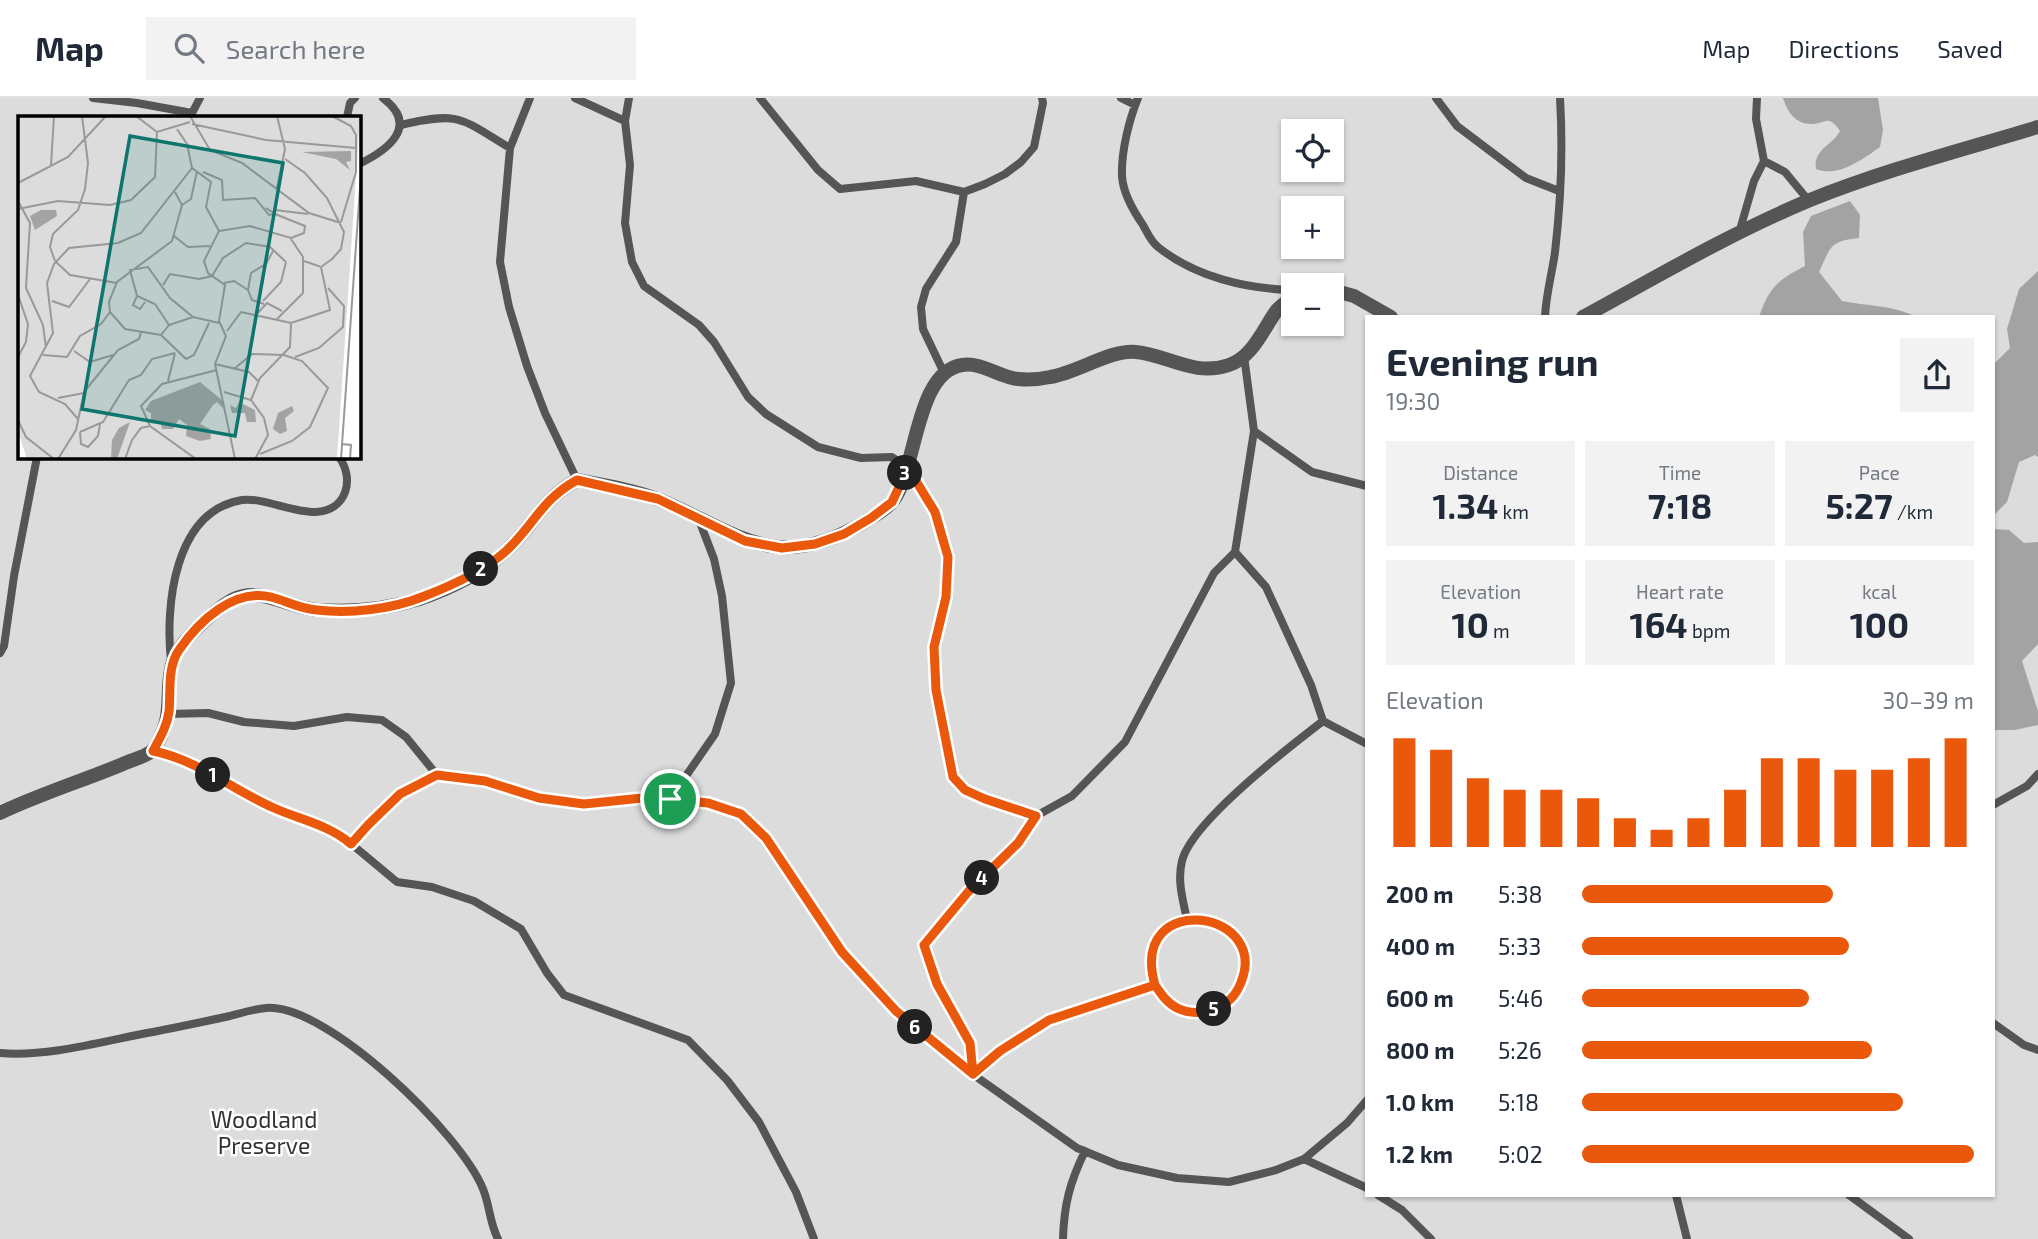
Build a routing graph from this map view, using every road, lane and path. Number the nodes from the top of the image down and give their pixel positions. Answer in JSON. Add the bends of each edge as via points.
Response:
{"nodes":[{"id":1,"x":93,"y":98,"type":"edge"},
{"id":2,"x":200,"y":98,"type":"edge"},
{"id":3,"x":353,"y":98,"type":"edge"},
{"id":4,"x":383,"y":98,"type":"edge"},
{"id":5,"x":530,"y":98,"type":"edge"},
{"id":6,"x":575,"y":98,"type":"edge"},
{"id":7,"x":629,"y":98,"type":"edge"},
{"id":8,"x":760,"y":98,"type":"edge"},
{"id":9,"x":1042,"y":98,"type":"edge"},
{"id":10,"x":1121,"y":98,"type":"edge"},
{"id":11,"x":1436,"y":98,"type":"edge"},
{"id":12,"x":1560,"y":98,"type":"edge"},
{"id":13,"x":1757,"y":98,"type":"edge"},
{"id":14,"x":1137,"y":101,"type":"edge"},
{"id":15,"x":191,"y":115,"type":"edge"},
{"id":16,"x":347,"y":116,"type":"edge"},
{"id":17,"x":625,"y":121,"type":"junction"},
{"id":18,"x":401,"y":125,"type":"junction"},
{"id":19,"x":2038,"y":127,"type":"edge"},
{"id":20,"x":510,"y":148,"type":"junction"},
{"id":21,"x":1764,"y":161,"type":"junction"},
{"id":22,"x":360,"y":163,"type":"edge"},
{"id":23,"x":1559,"y":191,"type":"junction"},
{"id":24,"x":964,"y":192,"type":"junction"},
{"id":25,"x":1809,"y":201,"type":"junction"},
{"id":26,"x":1739,"y":233,"type":"junction"},
{"id":27,"x":1281,"y":290,"type":"edge"},
{"id":28,"x":1344,"y":293,"type":"edge"},
{"id":29,"x":1281,"y":307,"type":"edge"},
{"id":30,"x":1387,"y":315,"type":"edge"},
{"id":31,"x":1545,"y":315,"type":"edge"},
{"id":32,"x":1587,"y":315,"type":"edge"},
{"id":33,"x":1244,"y":356,"type":"junction"},
{"id":34,"x":944,"y":373,"type":"junction"},
{"id":35,"x":1254,"y":431,"type":"junction"},
{"id":36,"x":37,"y":458,"type":"edge"},
{"id":37,"x":340,"y":458,"type":"edge"},
{"id":38,"x":908,"y":468,"type":"junction"},
{"id":39,"x":577,"y":480,"type":"junction"},
{"id":40,"x":1365,"y":485,"type":"edge"},
{"id":41,"x":699,"y":520,"type":"junction"},
{"id":42,"x":1235,"y":552,"type":"junction"},
{"id":43,"x":0,"y":653,"type":"edge"},
{"id":44,"x":172,"y":664,"type":"junction"},
{"id":45,"x":169,"y":714,"type":"junction"},
{"id":46,"x":1323,"y":721,"type":"junction"},
{"id":47,"x":1365,"y":743,"type":"edge"},
{"id":48,"x":153,"y":751,"type":"junction"},
{"id":49,"x":2038,"y":774,"type":"edge"},
{"id":50,"x":437,"y":775,"type":"junction"},
{"id":51,"x":2027,"y":786,"type":"junction"},
{"id":52,"x":2038,"y":786,"type":"edge"},
{"id":53,"x":670,"y":799,"type":"junction"},
{"id":54,"x":1995,"y":805,"type":"edge"},
{"id":55,"x":0,"y":813,"type":"edge"},
{"id":56,"x":1036,"y":816,"type":"junction"},
{"id":57,"x":351,"y":844,"type":"junction"},
{"id":58,"x":1187,"y":920,"type":"junction"},
{"id":59,"x":1155,"y":985,"type":"junction"},
{"id":60,"x":1995,"y":1024,"type":"edge"},
{"id":61,"x":2038,"y":1051,"type":"edge"},
{"id":62,"x":0,"y":1053,"type":"edge"},
{"id":63,"x":973,"y":1074,"type":"junction"},
{"id":64,"x":1365,"y":1102,"type":"edge"},
{"id":65,"x":1085,"y":1151,"type":"junction"},
{"id":66,"x":1304,"y":1159,"type":"junction"},
{"id":67,"x":1365,"y":1187,"type":"edge"},
{"id":68,"x":1381,"y":1197,"type":"edge"},
{"id":69,"x":1676,"y":1197,"type":"edge"},
{"id":70,"x":1852,"y":1197,"type":"edge"},
{"id":71,"x":498,"y":1239,"type":"edge"},
{"id":72,"x":814,"y":1239,"type":"edge"},
{"id":73,"x":1063,"y":1239,"type":"edge"},
{"id":74,"x":1431,"y":1239,"type":"edge"},
{"id":75,"x":1687,"y":1239,"type":"edge"},
{"id":76,"x":1909,"y":1239,"type":"edge"}],
"edges":[{"from":1,"to":15,"type":"lane"},
{"from":2,"to":15,"type":"lane"},
{"from":3,"to":16,"type":"lane"},
{"from":4,"to":18,"type":"lane","via":[[398,114]]},
{"from":5,"to":20,"type":"lane"},
{"from":6,"to":17,"type":"lane"},
{"from":7,"to":17,"type":"lane"},
{"from":8,"to":24,"type":"lane","via":[[818,170],[840,189],[916,181]]},
{"from":9,"to":24,"type":"lane","via":[[1034,147],[1006,174]]},
{"from":10,"to":14,"type":"lane"},
{"from":11,"to":23,"type":"lane","via":[[1457,126],[1527,178]]},
{"from":12,"to":23,"type":"lane"},
{"from":13,"to":21,"type":"lane"},
{"from":14,"to":27,"type":"lane","via":[[1122,179],[1134,212],[1155,246],[1188,267],[1222,279]]},
{"from":17,"to":38,"type":"lane","via":[[629,165],[625,223],[632,262],[644,286],[699,325],[748,397],[766,414],[818,447],[861,458],[892,457]]},
{"from":18,"to":20,"type":"lane","via":[[449,117],[464,120]]},
{"from":18,"to":22,"type":"lane","via":[[391,144]]},
{"from":19,"to":25,"type":"street","via":[[1874,176]]},
{"from":20,"to":39,"type":"lane","via":[[500,262],[509,307],[544,413]]},
{"from":21,"to":25,"type":"lane","via":[[1785,172]]},
{"from":21,"to":26,"type":"lane"},
{"from":23,"to":31,"type":"lane"},
{"from":24,"to":34,"type":"lane","via":[[956,242],[926,289],[921,307],[923,329]]},
{"from":25,"to":26,"type":"street"},
{"from":26,"to":32,"type":"street"},
{"from":28,"to":30,"type":"street"},
{"from":29,"to":33,"type":"street"},
{"from":33,"to":34,"type":"street","via":[[1229,365],[1186,367],[1133,351],[1050,377],[1018,379],[973,364]]},
{"from":33,"to":35,"type":"lane"},
{"from":34,"to":38,"type":"street","via":[[921,412]]},
{"from":35,"to":40,"type":"lane","via":[[1312,472]]},
{"from":35,"to":42,"type":"lane"},
{"from":36,"to":43,"type":"lane"},
{"from":37,"to":44,"type":"lane","via":[[347,468],[348,484],[332,509],[316,512],[245,499],[222,505],[202,519],[187,540],[173,590]]},
{"from":38,"to":41,"type":"street","via":[[892,502],[844,534],[815,544],[782,548],[745,541]]},
{"from":38,"to":56,"type":"lane","via":[[935,512],[948,557],[946,597],[934,647],[936,690],[953,777],[965,790]]},
{"from":39,"to":41,"type":"street","via":[[658,499]]},
{"from":39,"to":44,"type":"street","via":[[548,500],[491,564],[443,588],[382,607],[340,611],[316,610],[253,594],[234,600],[196,630]]},
{"from":41,"to":53,"type":"lane","via":[[722,596],[731,683],[715,734]]},
{"from":42,"to":46,"type":"lane","via":[[1266,587]]},
{"from":42,"to":56,"type":"lane","via":[[1214,573],[1125,742],[1072,796]]},
{"from":44,"to":45,"type":"street"},
{"from":45,"to":48,"type":"street"},
{"from":45,"to":50,"type":"lane","via":[[208,713],[244,722],[294,726],[347,717],[382,720],[405,737]]},
{"from":46,"to":47,"type":"lane"},
{"from":46,"to":58,"type":"lane","via":[[1205,823],[1186,847],[1179,879]]},
{"from":48,"to":55,"type":"street"},
{"from":48,"to":57,"type":"lane","via":[[172,755],[272,807],[337,832]]},
{"from":49,"to":51,"type":"lane"},
{"from":50,"to":53,"type":"lane","via":[[584,804]]},
{"from":50,"to":57,"type":"lane","via":[[400,794]]},
{"from":51,"to":52,"type":"lane"},
{"from":51,"to":54,"type":"lane"},
{"from":53,"to":63,"type":"lane","via":[[708,803],[741,814],[766,838],[842,952],[896,1011]]},
{"from":56,"to":63,"type":"lane","via":[[1018,843],[968,892],[924,945],[937,984],[970,1043]]},
{"from":57,"to":72,"type":"lane","via":[[397,882],[432,887],[474,901],[521,929],[565,995],[688,1040],[759,1122],[796,1192]]},
{"from":58,"to":59,"type":"lane","via":[[1166,930],[1156,942],[1151,971]]},
{"from":58,"to":59,"type":"lane","via":[[1207,919],[1233,934],[1244,962],[1236,993],[1209,1011],[1193,1012],[1164,999]]},
{"from":59,"to":63,"type":"lane","via":[[1049,1020]]},
{"from":60,"to":61,"type":"lane"},
{"from":62,"to":71,"type":"lane","via":[[74,1047],[268,1007],[303,1016],[350,1042],[420,1103],[483,1189]]},
{"from":63,"to":65,"type":"lane"},
{"from":64,"to":66,"type":"lane"},
{"from":65,"to":66,"type":"lane","via":[[1118,1165],[1177,1178],[1229,1182]]},
{"from":65,"to":73,"type":"lane","via":[[1063,1208]]},
{"from":66,"to":67,"type":"lane"},
{"from":68,"to":74,"type":"lane"},
{"from":69,"to":75,"type":"lane"},
{"from":70,"to":76,"type":"lane"}]}
